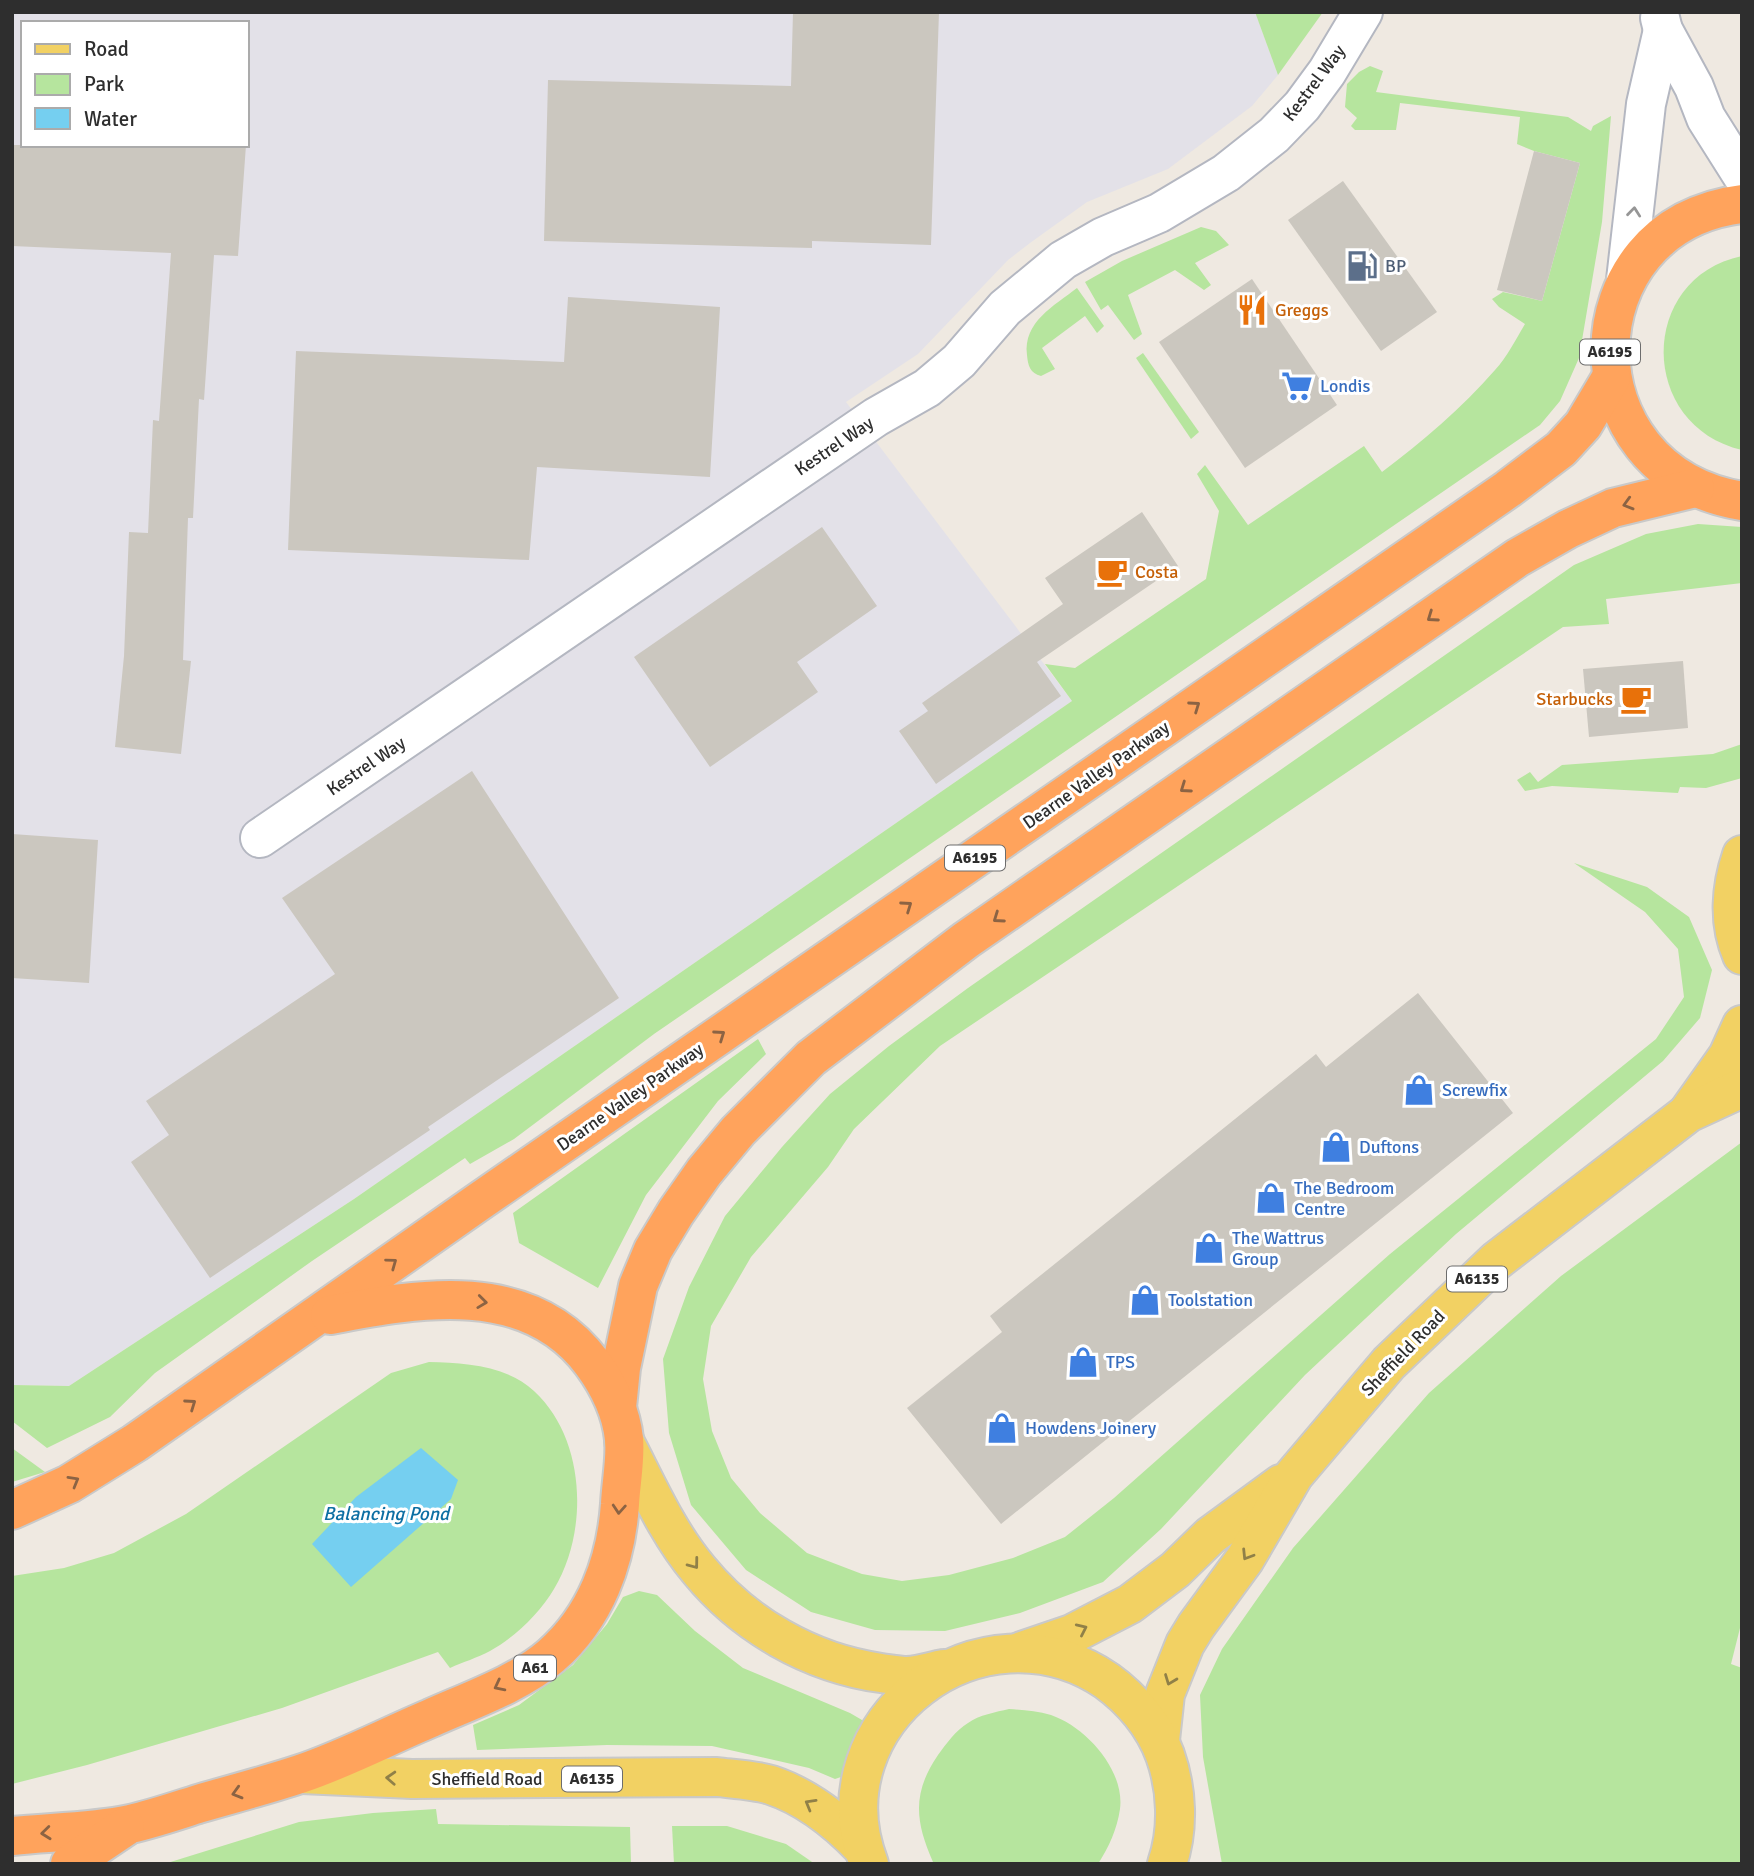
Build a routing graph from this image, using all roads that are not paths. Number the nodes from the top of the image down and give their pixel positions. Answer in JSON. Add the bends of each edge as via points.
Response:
{"nodes":[{"id":1,"x":1363,"y":12,"type":"edge"},
{"id":2,"x":1661,"y":21,"type":"edge"},
{"id":3,"x":1742,"y":175,"type":"edge"},
{"id":4,"x":1742,"y":204,"type":"edge"},
{"id":5,"x":1626,"y":280,"type":"junction"},
{"id":6,"x":1611,"y":377,"type":"junction"},
{"id":7,"x":1695,"y":488,"type":"junction"},
{"id":8,"x":1742,"y":500,"type":"edge"},
{"id":9,"x":260,"y":838,"type":"dead end"},
{"id":10,"x":1742,"y":855,"type":"edge"},
{"id":11,"x":1742,"y":955,"type":"edge"},
{"id":12,"x":1742,"y":1025,"type":"edge"},
{"id":13,"x":1742,"y":1088,"type":"edge"},
{"id":14,"x":1688,"y":1113,"type":"junction"},
{"id":15,"x":317,"y":1317,"type":"junction"},
{"id":16,"x":621,"y":1424,"type":"junction"},
{"id":17,"x":1294,"y":1475,"type":"junction"},
{"id":18,"x":12,"y":1510,"type":"edge"},
{"id":19,"x":1018,"y":1652,"type":"junction"},
{"id":20,"x":947,"y":1668,"type":"junction"},
{"id":21,"x":1160,"y":1740,"type":"junction"},
{"id":22,"x":302,"y":1773,"type":"junction"},
{"id":23,"x":129,"y":1824,"type":"junction"},
{"id":24,"x":12,"y":1836,"type":"edge"},
{"id":25,"x":865,"y":1855,"type":"edge"},
{"id":26,"x":70,"y":1864,"type":"edge"},
{"id":27,"x":1167,"y":1864,"type":"edge"}],
"edges":[{"from":1,"to":9,"type":"street","name":"Kestrel Way","via":[[1302,106],[1243,160],[1159,213],[1103,237],[1063,261],[1005,308],[959,361],[927,388],[876,418]]},
{"from":2,"to":3,"type":"street","via":[[1713,130]]},
{"from":5,"to":2,"type":"street","one_way":true,"via":[[1646,104]]},
{"from":4,"to":5,"type":"highway","number":"A6195","via":[[1721,206],[1683,222],[1651,247]]},
{"from":5,"to":6,"type":"highway","number":"A6195","via":[[1610,327]]},
{"from":6,"to":7,"type":"highway","number":"A6195","via":[[1621,412],[1639,443],[1664,468]]},
{"from":15,"to":6,"type":"highway","name":"Dearne Valley Parkway","number":"A6195","one_way":true,"via":[[1508,489],[1561,449],[1583,425]]},
{"from":7,"to":8,"type":"highway","number":"A6195"},
{"from":7,"to":16,"type":"highway","one_way":true,"via":[[1613,508],[1517,558],[966,940],[811,1058],[713,1162],[653,1250],[638,1286],[621,1368]]},
{"from":10,"to":11,"type":"main road","via":[[1735,874],[1732,918]]},
{"from":12,"to":14,"type":"main road","name":"Sheffield Road","number":"A6135","via":[[1728,1056]]},
{"from":13,"to":14,"type":"main road","name":"Sheffield Road","number":"A6135"},
{"from":14,"to":17,"type":"main road","name":"Sheffield Road","number":"A6135","via":[[1496,1261],[1389,1363]]},
{"from":15,"to":16,"type":"highway","one_way":true,"via":[[430,1299],[485,1301],[514,1308],[540,1318],[585,1353],[601,1376]]},
{"from":18,"to":15,"type":"highway","name":"Dearne Valley Parkway","one_way":true,"via":[[69,1484],[135,1443]]},
{"from":16,"to":20,"type":"main road","one_way":true,"via":[[672,1534],[698,1570],[759,1627],[805,1651],[858,1669],[907,1676]]},
{"from":16,"to":22,"type":"highway","number":"A61","one_way":true,"via":[[618,1524],[611,1562],[596,1600],[568,1640],[531,1670],[500,1686]]},
{"from":19,"to":17,"type":"main road","name":"Sheffield Road","number":"A6135","one_way":true,"via":[[1072,1634],[1130,1604],[1210,1536]]},
{"from":17,"to":21,"type":"main road","name":"Sheffield Road","number":"A6135","one_way":true,"via":[[1245,1559],[1185,1644],[1165,1694]]},
{"from":19,"to":20,"type":"main road"},
{"from":19,"to":21,"type":"main road","via":[[1072,1662],[1096,1674],[1119,1689]]},
{"from":20,"to":25,"type":"main road","via":[[904,1699],[874,1743],[859,1794]]},
{"from":21,"to":27,"type":"main road","via":[[1172,1774],[1176,1820]]},
{"from":22,"to":23,"type":"highway","number":"A61","one_way":true},
{"from":25,"to":22,"type":"main road","name":"Sheffield Road","number":"A6135","one_way":true,"via":[[837,1821],[803,1800],[771,1785],[717,1777],[412,1779]]},
{"from":23,"to":24,"type":"highway","number":"A61","one_way":true},
{"from":23,"to":26,"type":"highway","number":"A61"}]}
